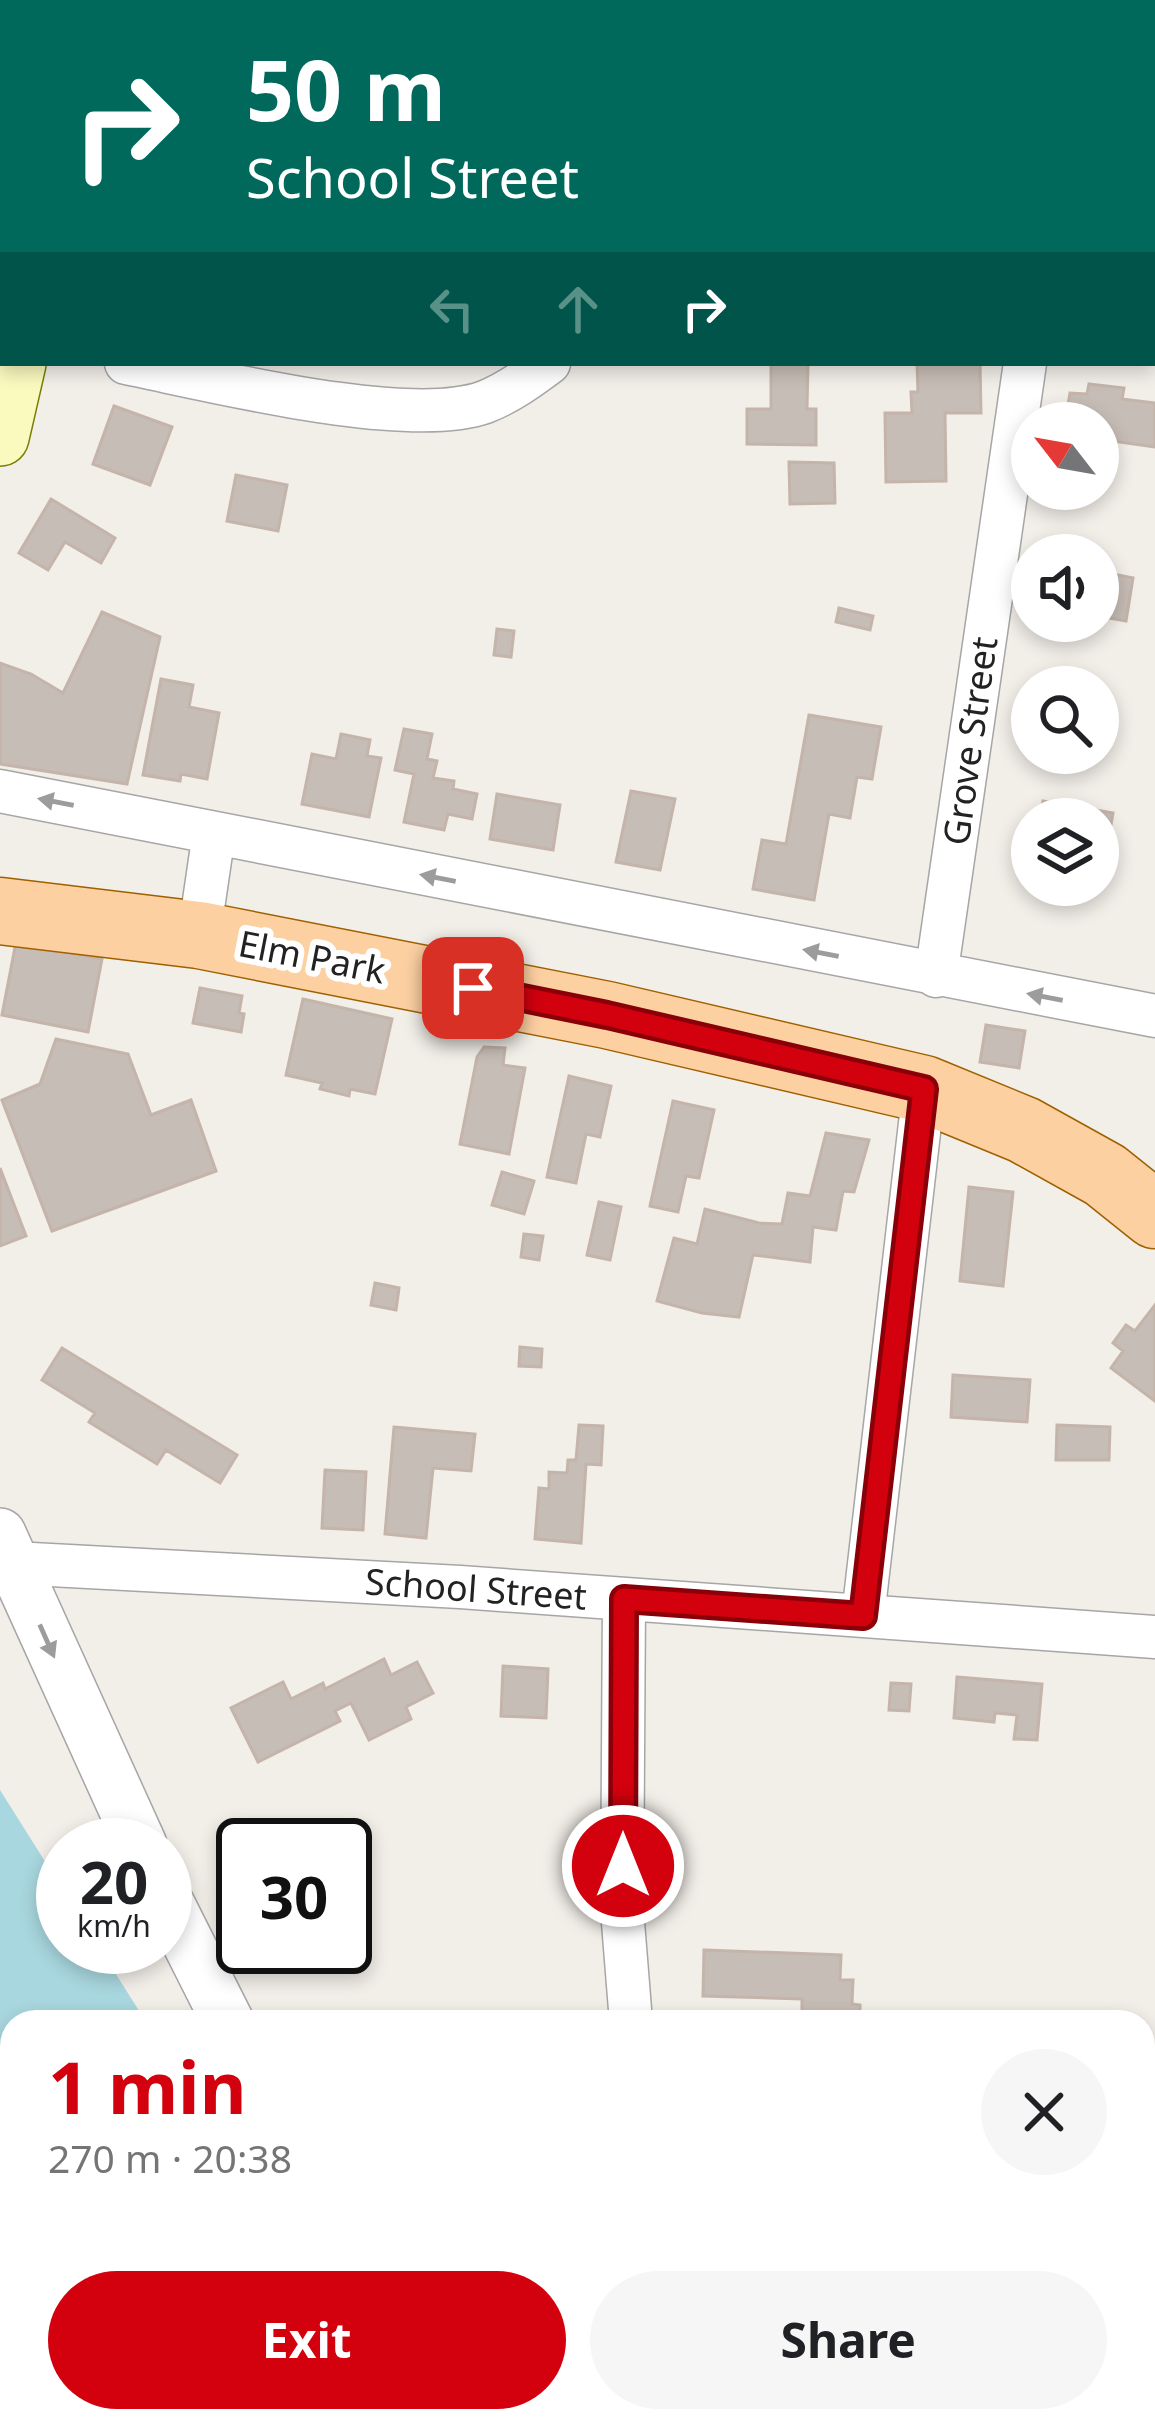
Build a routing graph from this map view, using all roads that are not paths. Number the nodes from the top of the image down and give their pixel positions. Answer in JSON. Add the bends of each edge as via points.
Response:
{"nodes":[{"id":1,"x":16,"y":366,"type":"edge"},
{"id":2,"x":141,"y":366,"type":"edge"},
{"id":3,"x":545,"y":366,"type":"edge"},
{"id":4,"x":1025,"y":366,"type":"edge"},
{"id":5,"x":0,"y":437,"type":"edge"},
{"id":6,"x":0,"y":791,"type":"edge"},
{"id":7,"x":214,"y":833,"type":"junction"},
{"id":8,"x":0,"y":911,"type":"edge"},
{"id":9,"x":199,"y":934,"type":"junction"},
{"id":10,"x":936,"y":976,"type":"junction"},
{"id":11,"x":1155,"y":1016,"type":"edge"},
{"id":12,"x":924,"y":1089,"type":"junction"},
{"id":13,"x":1155,"y":1215,"type":"edge"},
{"id":14,"x":6,"y":1548,"type":"edge"},
{"id":15,"x":624,"y":1599,"type":"junction"},
{"id":16,"x":863,"y":1616,"type":"junction"},
{"id":17,"x":1155,"y":1637,"type":"edge"},
{"id":18,"x":129,"y":1818,"type":"edge"},
{"id":19,"x":192,"y":1951,"type":"edge"},
{"id":20,"x":222,"y":2010,"type":"edge"},
{"id":21,"x":630,"y":2010,"type":"edge"}],
"edges":[{"from":1,"to":5,"type":"main road"},
{"from":2,"to":3,"type":"street","via":[[400,410],[484,403]]},
{"from":4,"to":10,"type":"street","name":"Grove Street"},
{"from":7,"to":6,"type":"street","one_way":true},
{"from":7,"to":9,"type":"street"},
{"from":10,"to":7,"type":"street","one_way":true},
{"from":8,"to":9,"type":"main road","name":"Elm Park"},
{"from":9,"to":12,"type":"main road","name":"Elm Park","via":[[607,1015]]},
{"from":11,"to":10,"type":"street","one_way":true},
{"from":12,"to":13,"type":"main road","name":"Elm Park","via":[[1024,1130],[1105,1175]]},
{"from":12,"to":16,"type":"street"},
{"from":14,"to":15,"type":"street","name":"School Street"},
{"from":14,"to":18,"type":"street","one_way":true},
{"from":15,"to":16,"type":"street","name":"School Street"},
{"from":15,"to":21,"type":"street","via":[[622,1910]]},
{"from":16,"to":17,"type":"street","name":"School Street"},
{"from":19,"to":20,"type":"street"}]}
